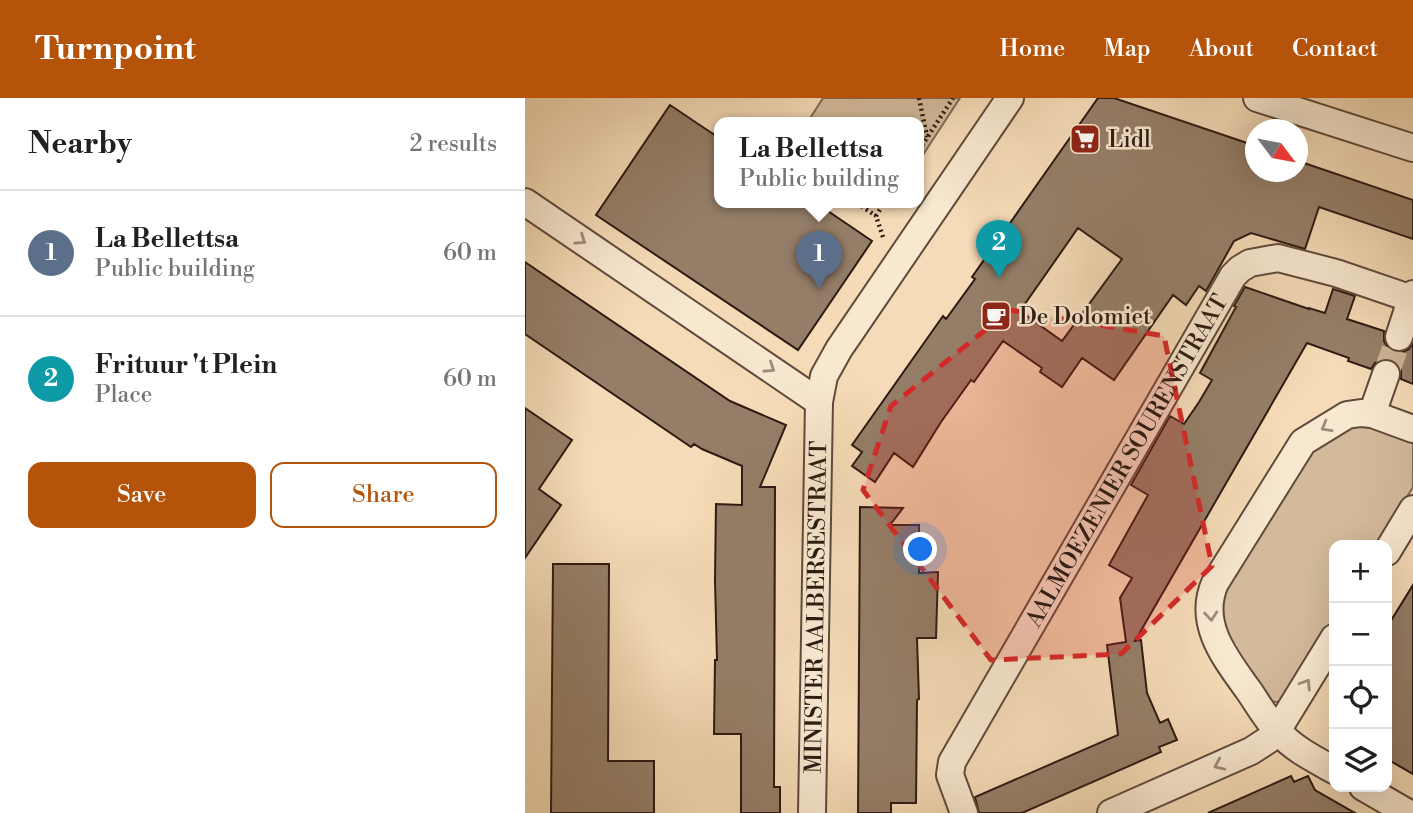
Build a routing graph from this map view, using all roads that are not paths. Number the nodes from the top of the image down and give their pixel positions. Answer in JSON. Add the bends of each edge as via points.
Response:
{"nodes":[{"id":1,"x":1010,"y":98,"type":"edge"},
{"id":2,"x":1258,"y":98,"type":"edge"},
{"id":3,"x":1413,"y":148,"type":"edge"},
{"id":4,"x":525,"y":202,"type":"edge"},
{"id":5,"x":1412,"y":297,"type":"edge"},
{"id":6,"x":1399,"y":337,"type":"tunnel mouth"},
{"id":7,"x":1387,"y":374,"type":"tunnel mouth"},
{"id":8,"x":820,"y":402,"type":"junction"},
{"id":9,"x":1372,"y":414,"type":"junction"},
{"id":10,"x":1413,"y":429,"type":"edge"},
{"id":11,"x":1413,"y":509,"type":"edge"},
{"id":12,"x":1392,"y":544,"type":"edge"},
{"id":13,"x":1329,"y":646,"type":"edge"},
{"id":14,"x":1277,"y":731,"type":"junction"},
{"id":15,"x":1329,"y":767,"type":"edge"},
{"id":16,"x":1372,"y":792,"type":"edge"},
{"id":17,"x":812,"y":813,"type":"edge"},
{"id":18,"x":964,"y":813,"type":"edge"},
{"id":19,"x":1111,"y":813,"type":"edge"},
{"id":20,"x":1408,"y":813,"type":"edge"}],
"edges":[{"from":1,"to":8,"type":"street","name":"MINISTER AALBERSESTRAAT","via":[[839,349],[824,376]]},
{"from":2,"to":3,"type":"street"},
{"from":4,"to":8,"type":"street","one_way":true},
{"from":5,"to":6,"type":"street"},
{"from":5,"to":18,"type":"street","name":"AALMOEZENIER SOURENSTRAAT","via":[[1278,258],[1250,262],[1233,276],[952,762],[950,775]]},
{"from":7,"to":9,"type":"street"},
{"from":8,"to":17,"type":"street","name":"MINISTER AALBERSESTRAAT"},
{"from":9,"to":10,"type":"street"},
{"from":9,"to":14,"type":"street","one_way":true,"via":[[1347,415],[1303,442],[1211,594],[1214,637]]},
{"from":11,"to":12,"type":"street"},
{"from":14,"to":13,"type":"street","one_way":true},
{"from":14,"to":15,"type":"street"},
{"from":14,"to":19,"type":"street","one_way":true,"via":[[1251,751]]},
{"from":16,"to":20,"type":"street"}]}
